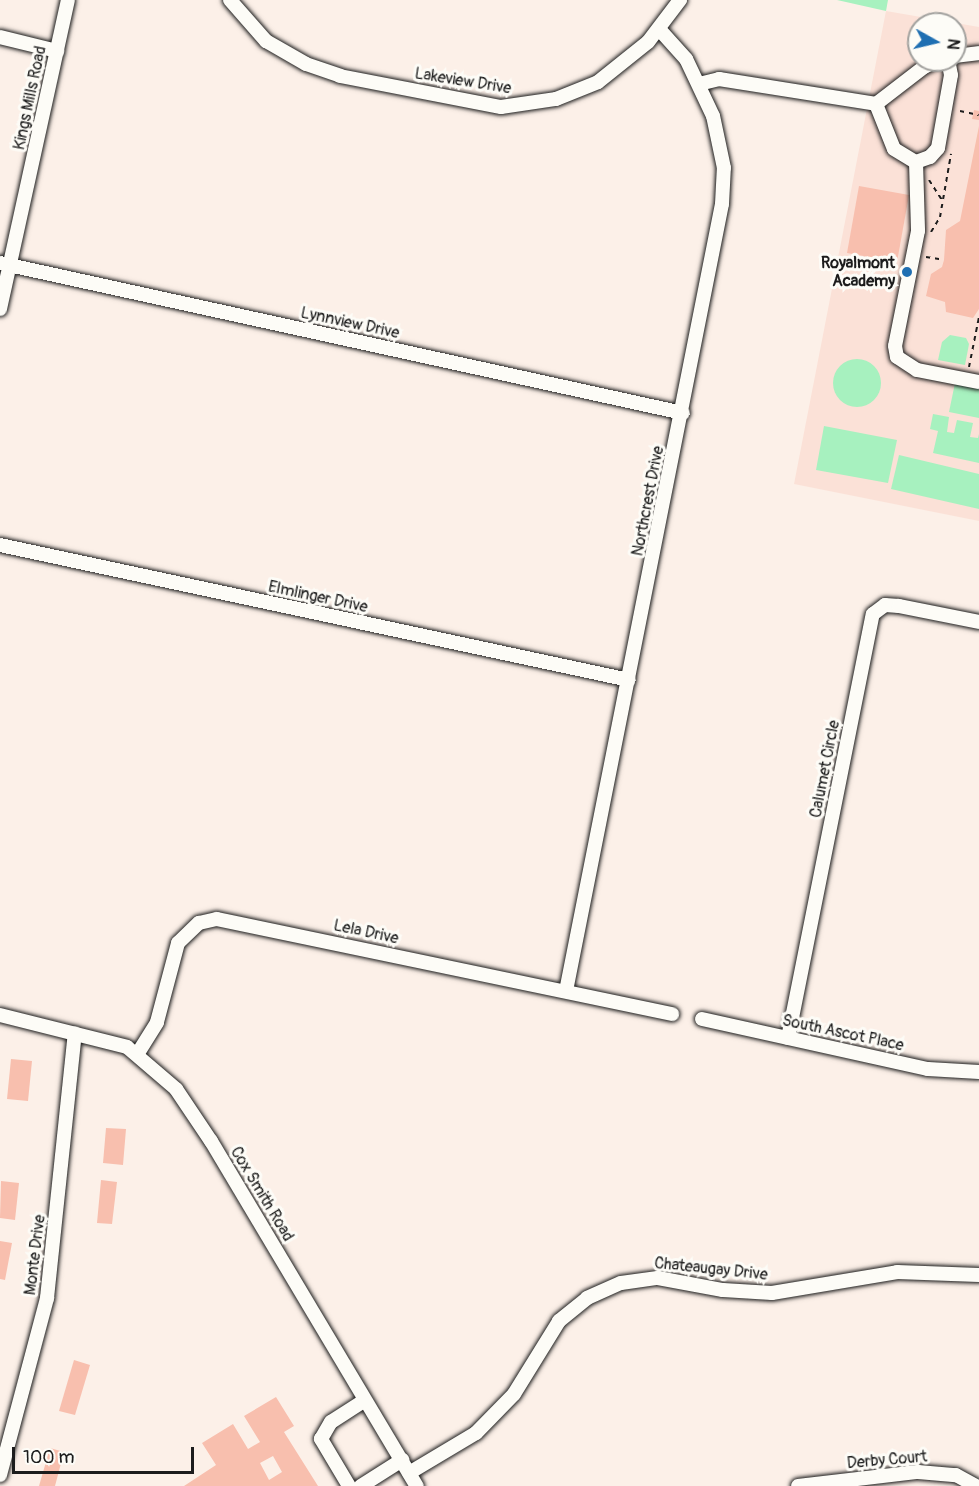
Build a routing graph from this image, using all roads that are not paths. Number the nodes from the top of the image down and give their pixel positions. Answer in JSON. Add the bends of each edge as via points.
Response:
{"nodes":[{"id":1,"x":68,"y":0,"type":"edge"},
{"id":2,"x":230,"y":0,"type":"edge"},
{"id":3,"x":680,"y":0,"type":"edge"},
{"id":4,"x":660,"y":30,"type":"junction"},
{"id":5,"x":0,"y":37,"type":"edge"},
{"id":6,"x":57,"y":51,"type":"junction"},
{"id":7,"x":918,"y":72,"type":"edge"},
{"id":8,"x":950,"y":72,"type":"edge"},
{"id":9,"x":699,"y":84,"type":"junction"},
{"id":10,"x":876,"y":104,"type":"junction"},
{"id":11,"x":916,"y":162,"type":"junction"},
{"id":12,"x":5,"y":265,"type":"edge"},
{"id":13,"x":0,"y":309,"type":"edge"},
{"id":14,"x":979,"y":382,"type":"edge"},
{"id":15,"x":683,"y":413,"type":"junction"},
{"id":16,"x":0,"y":545,"type":"edge"},
{"id":17,"x":979,"y":622,"type":"edge"},
{"id":18,"x":629,"y":680,"type":"junction"},
{"id":19,"x":566,"y":991,"type":"junction"},
{"id":20,"x":672,"y":1014,"type":"dead end"},
{"id":21,"x":0,"y":1015,"type":"edge"},
{"id":22,"x":702,"y":1019,"type":"dead end"},
{"id":23,"x":75,"y":1033,"type":"junction"},
{"id":24,"x":788,"y":1038,"type":"junction"},
{"id":25,"x":138,"y":1053,"type":"junction"},
{"id":26,"x":979,"y":1072,"type":"edge"},
{"id":27,"x":979,"y":1275,"type":"edge"},
{"id":28,"x":365,"y":1400,"type":"junction"},
{"id":29,"x":402,"y":1460,"type":"junction"},
{"id":30,"x":409,"y":1473,"type":"junction"},
{"id":31,"x":0,"y":1475,"type":"edge"},
{"id":32,"x":349,"y":1486,"type":"edge"},
{"id":33,"x":361,"y":1486,"type":"edge"},
{"id":34,"x":417,"y":1486,"type":"edge"},
{"id":35,"x":798,"y":1486,"type":"edge"},
{"id":36,"x":976,"y":1486,"type":"edge"}],
"edges":[{"from":1,"to":6,"type":"street","name":"Kings Mills Road"},
{"from":2,"to":4,"type":"street","name":"Lakeview Drive","via":[[266,41],[306,64],[340,76],[501,107],[556,99],[598,82]]},
{"from":3,"to":4,"type":"street","name":"Lakeview Drive"},
{"from":4,"to":9,"type":"street","name":"Northcrest Drive","via":[[676,46]]},
{"from":5,"to":6,"type":"street"},
{"from":6,"to":12,"type":"street","name":"Kings Mills Road"},
{"from":7,"to":10,"type":"street"},
{"from":8,"to":11,"type":"street","via":[[938,148],[930,157]]},
{"from":9,"to":10,"type":"street","via":[[719,79]]},
{"from":9,"to":15,"type":"street","name":"Northcrest Drive","via":[[720,142],[724,177],[712,265]]},
{"from":10,"to":11,"type":"street","via":[[894,150]]},
{"from":11,"to":14,"type":"street","via":[[918,231],[895,346],[897,357],[917,370]]},
{"from":12,"to":13,"type":"street","name":"Kings Mills Road"},
{"from":12,"to":15,"type":"street","name":"Lynnview Drive"},
{"from":15,"to":18,"type":"street","name":"Northcrest Drive"},
{"from":16,"to":18,"type":"street","name":"Elmlinger Drive"},
{"from":17,"to":24,"type":"street","name":"Calumet Circle","via":[[899,606],[885,605],[873,614]]},
{"from":18,"to":19,"type":"street","name":"Northcrest Drive"},
{"from":19,"to":20,"type":"street","name":"Lela Drive"},
{"from":19,"to":25,"type":"street","name":"Lela Drive","via":[[236,921],[208,920],[190,928],[178,943],[158,1022]]},
{"from":21,"to":23,"type":"street","name":"Cox Smith Road"},
{"from":22,"to":24,"type":"street","name":"South Ascot Place"},
{"from":23,"to":25,"type":"street","name":"Cox Smith Road"},
{"from":23,"to":31,"type":"street","name":"Monte Drive","via":[[47,1298]]},
{"from":24,"to":26,"type":"street","name":"South Ascot Place","via":[[928,1068]]},
{"from":25,"to":28,"type":"street","name":"Cox Smith Road","via":[[192,1111]]},
{"from":27,"to":30,"type":"street","name":"Chateaugay Drive","via":[[897,1272],[772,1293],[723,1290],[658,1278],[613,1286],[587,1298],[559,1322],[514,1394],[496,1414],[461,1444]]},
{"from":28,"to":29,"type":"street","name":"Cox Smith Road"},
{"from":28,"to":32,"type":"street","via":[[331,1422],[321,1439]]},
{"from":29,"to":30,"type":"street","name":"Cox Smith Road"},
{"from":29,"to":33,"type":"street"},
{"from":30,"to":34,"type":"street","name":"Cox Smith Road"},
{"from":35,"to":36,"type":"street","name":"Derby Court","via":[[927,1473],[956,1475]]}]}
